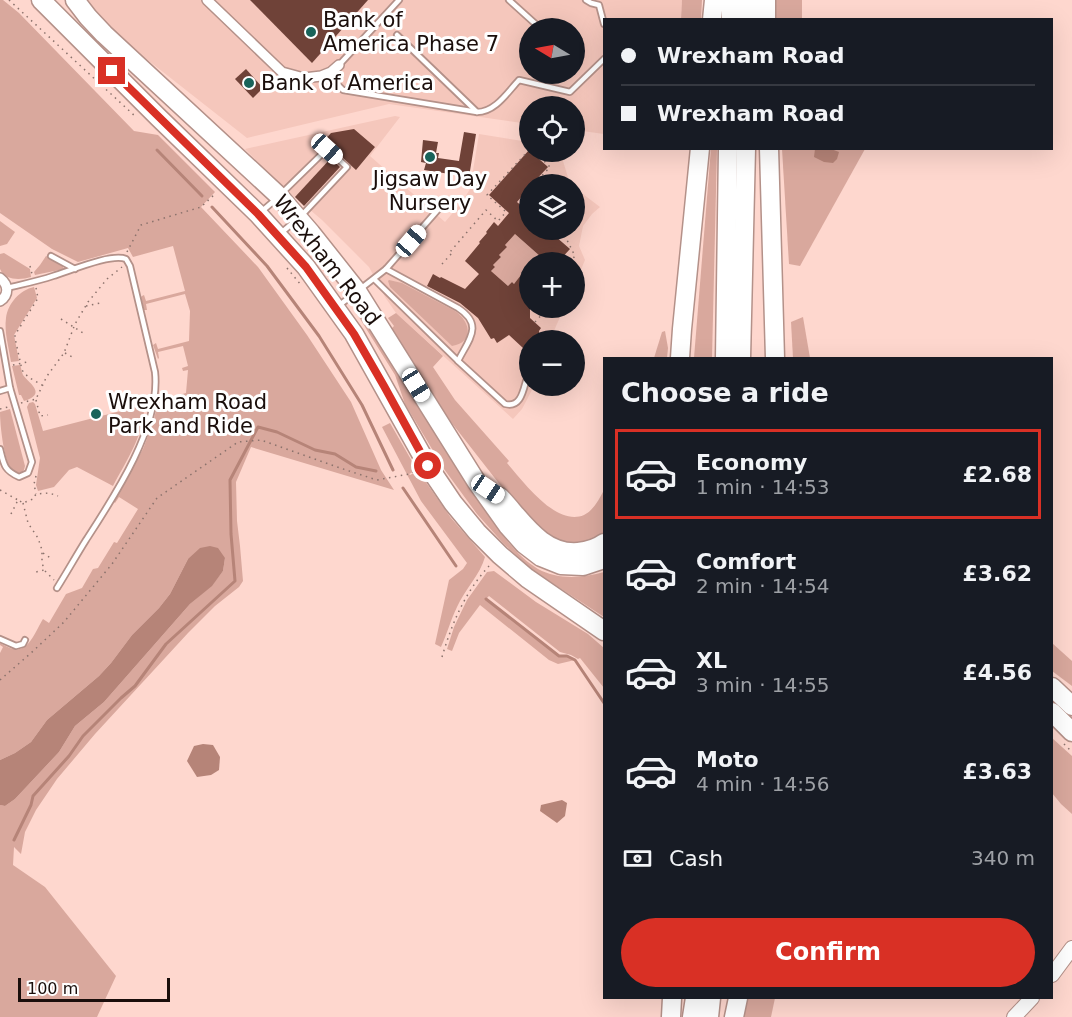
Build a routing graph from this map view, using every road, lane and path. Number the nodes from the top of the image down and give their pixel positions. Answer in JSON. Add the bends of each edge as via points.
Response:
{"nodes":[{"id":1,"x":9,"y":0,"type":"edge"},
{"id":2,"x":41,"y":0,"type":"edge"},
{"id":3,"x":75,"y":0,"type":"edge"},
{"id":4,"x":207,"y":0,"type":"edge"},
{"id":5,"x":399,"y":0,"type":"edge"},
{"id":6,"x":509,"y":0,"type":"edge"},
{"id":7,"x":586,"y":0,"type":"edge"},
{"id":8,"x":714,"y":0,"type":"edge"},
{"id":9,"x":731,"y":0,"type":"edge"},
{"id":10,"x":749,"y":0,"type":"edge"},
{"id":11,"x":766,"y":0,"type":"edge"},
{"id":12,"x":529,"y":18,"type":"edge"},
{"id":13,"x":712,"y":18,"type":"edge"},
{"id":14,"x":730,"y":18,"type":"edge"},
{"id":15,"x":748,"y":18,"type":"edge"},
{"id":16,"x":766,"y":18,"type":"edge"},
{"id":17,"x":603,"y":21,"type":"edge"},
{"id":18,"x":397,"y":35,"type":"dead end"},
{"id":19,"x":603,"y":60,"type":"edge"},
{"id":20,"x":339,"y":65,"type":"joint"},
{"id":21,"x":331,"y":72,"type":"junction"},
{"id":22,"x":477,"y":112,"type":"junction"},
{"id":23,"x":136,"y":117,"type":"dead end"},
{"id":24,"x":700,"y":150,"type":"edge"},
{"id":25,"x":728,"y":150,"type":"edge"},
{"id":26,"x":746,"y":150,"type":"edge"},
{"id":27,"x":769,"y":150,"type":"edge"},
{"id":28,"x":519,"y":160,"type":"edge"},
{"id":29,"x":545,"y":162,"type":"edge"},
{"id":30,"x":543,"y":174,"type":"edge"},
{"id":31,"x":219,"y":190,"type":"dead end"},
{"id":32,"x":279,"y":196,"type":"junction"},
{"id":33,"x":442,"y":205,"type":"dead end"},
{"id":34,"x":258,"y":214,"type":"junction"},
{"id":35,"x":298,"y":219,"type":"junction"},
{"id":36,"x":279,"y":235,"type":"junction"},
{"id":37,"x":51,"y":256,"type":"dead end"},
{"id":38,"x":126,"y":260,"type":"junction"},
{"id":39,"x":282,"y":263,"type":"dead end"},
{"id":40,"x":442,"y":264,"type":"dead end"},
{"id":41,"x":30,"y":266,"type":"dead end"},
{"id":42,"x":75,"y":269,"type":"junction"},
{"id":43,"x":386,"y":269,"type":"junction"},
{"id":44,"x":0,"y":278,"type":"edge"},
{"id":45,"x":374,"y":279,"type":"junction"},
{"id":46,"x":34,"y":282,"type":"junction"},
{"id":47,"x":7,"y":288,"type":"junction"},
{"id":48,"x":304,"y":290,"type":"dead end"},
{"id":49,"x":357,"y":291,"type":"junction"},
{"id":50,"x":0,"y":301,"type":"edge"},
{"id":51,"x":100,"y":303,"type":"dead end"},
{"id":52,"x":86,"y":306,"type":"junction"},
{"id":53,"x":336,"y":308,"type":"junction"},
{"id":54,"x":539,"y":318,"type":"edge"},
{"id":55,"x":61,"y":320,"type":"dead end"},
{"id":56,"x":535,"y":322,"type":"dead end"},
{"id":57,"x":74,"y":327,"type":"junction"},
{"id":58,"x":0,"y":332,"type":"edge"},
{"id":59,"x":83,"y":333,"type":"dead end"},
{"id":60,"x":64,"y":353,"type":"junction"},
{"id":61,"x":678,"y":357,"type":"edge"},
{"id":62,"x":725,"y":357,"type":"edge"},
{"id":63,"x":741,"y":357,"type":"edge"},
{"id":64,"x":775,"y":357,"type":"edge"},
{"id":65,"x":74,"y":358,"type":"dead end"},
{"id":66,"x":458,"y":361,"type":"junction"},
{"id":67,"x":43,"y":385,"type":"junction"},
{"id":68,"x":10,"y":388,"type":"junction"},
{"id":69,"x":0,"y":391,"type":"edge"},
{"id":70,"x":39,"y":393,"type":"junction"},
{"id":71,"x":45,"y":396,"type":"dead end"},
{"id":72,"x":520,"y":396,"type":"edge"},
{"id":73,"x":36,"y":399,"type":"junction"},
{"id":74,"x":15,"y":405,"type":"junction"},
{"id":75,"x":0,"y":409,"type":"edge"},
{"id":76,"x":48,"y":415,"type":"dead end"},
{"id":77,"x":0,"y":449,"type":"edge"},
{"id":78,"x":416,"y":471,"type":"dead end"},
{"id":79,"x":476,"y":481,"type":"junction"},
{"id":80,"x":0,"y":490,"type":"edge"},
{"id":81,"x":58,"y":496,"type":"dead end"},
{"id":82,"x":18,"y":500,"type":"junction"},
{"id":83,"x":23,"y":503,"type":"junction"},
{"id":84,"x":11,"y":514,"type":"dead end"},
{"id":85,"x":603,"y":544,"type":"edge"},
{"id":86,"x":42,"y":552,"type":"junction"},
{"id":87,"x":500,"y":555,"type":"junction"},
{"id":88,"x":52,"y":559,"type":"dead end"},
{"id":89,"x":603,"y":559,"type":"edge"},
{"id":90,"x":44,"y":570,"type":"junction"},
{"id":91,"x":36,"y":572,"type":"dead end"},
{"id":92,"x":58,"y":585,"type":"joint"},
{"id":93,"x":603,"y":630,"type":"edge"},
{"id":94,"x":0,"y":639,"type":"edge"},
{"id":95,"x":25,"y":640,"type":"dead end"},
{"id":96,"x":442,"y":657,"type":"dead end"},
{"id":97,"x":0,"y":680,"type":"edge"},
{"id":98,"x":1053,"y":688,"type":"edge"},
{"id":99,"x":1072,"y":706,"type":"edge"},
{"id":100,"x":1053,"y":713,"type":"edge"},
{"id":101,"x":1072,"y":732,"type":"edge"},
{"id":102,"x":1072,"y":948,"type":"edge"},
{"id":103,"x":1053,"y":974,"type":"edge"},
{"id":104,"x":672,"y":999,"type":"edge"},
{"id":105,"x":695,"y":999,"type":"edge"},
{"id":106,"x":711,"y":999,"type":"edge"},
{"id":107,"x":738,"y":999,"type":"edge"},
{"id":108,"x":1031,"y":999,"type":"edge"},
{"id":109,"x":670,"y":1017,"type":"edge"},
{"id":110,"x":692,"y":1017,"type":"edge"},
{"id":111,"x":709,"y":1017,"type":"edge"},
{"id":112,"x":734,"y":1017,"type":"edge"},
{"id":113,"x":1014,"y":1017,"type":"edge"}],
"edges":[{"from":1,"to":23,"type":"path"},
{"from":2,"to":34,"type":"highway","name":"Wrexham Road"},
{"from":3,"to":32,"type":"highway","name":"Wrexham Road","via":[[104,34]]},
{"from":4,"to":21,"type":"street","via":[[282,72],[304,78]]},
{"from":5,"to":20,"type":"lane"},
{"from":6,"to":12,"type":"lane"},
{"from":7,"to":17,"type":"lane","via":[[598,4]]},
{"from":8,"to":13,"type":"highway"},
{"from":9,"to":14,"type":"highway"},
{"from":10,"to":15,"type":"highway"},
{"from":11,"to":16,"type":"highway"},
{"from":18,"to":22,"type":"lane"},
{"from":19,"to":22,"type":"lane","via":[[570,93],[519,80],[492,108]]},
{"from":20,"to":21,"type":"street"},
{"from":21,"to":22,"type":"lane","via":[[343,90]]},
{"from":24,"to":61,"type":"highway"},
{"from":25,"to":62,"type":"highway"},
{"from":26,"to":63,"type":"highway"},
{"from":27,"to":64,"type":"highway"},
{"from":28,"to":40,"type":"path","via":[[487,195],[506,212],[498,221],[486,210]]},
{"from":29,"to":30,"type":"path","via":[[550,167]]},
{"from":31,"to":38,"type":"path","via":[[201,207],[141,225]]},
{"from":32,"to":34,"type":"lane"},
{"from":32,"to":35,"type":"highway","name":"Wrexham Road"},
{"from":32,"to":35,"type":"lane","via":[[327,149],[346,167]]},
{"from":33,"to":43,"type":"lane"},
{"from":34,"to":36,"type":"highway","name":"Wrexham Road"},
{"from":35,"to":36,"type":"lane"},
{"from":35,"to":49,"type":"highway","name":"Wrexham Road"},
{"from":36,"to":53,"type":"highway","name":"Wrexham Road"},
{"from":37,"to":42,"type":"lane"},
{"from":38,"to":42,"type":"lane","via":[[116,257]]},
{"from":38,"to":52,"type":"path"},
{"from":38,"to":92,"type":"lane","via":[[156,389],[138,448]]},
{"from":39,"to":48,"type":"path"},
{"from":41,"to":46,"type":"path"},
{"from":42,"to":46,"type":"lane"},
{"from":43,"to":45,"type":"lane"},
{"from":43,"to":66,"type":"lane","via":[[458,308],[471,320],[472,335]]},
{"from":44,"to":47,"type":"street"},
{"from":45,"to":49,"type":"lane"},
{"from":45,"to":66,"type":"lane"},
{"from":46,"to":47,"type":"lane"},
{"from":46,"to":67,"type":"path","via":[[38,298],[15,337],[22,370]]},
{"from":47,"to":50,"type":"street"},
{"from":49,"to":53,"type":"lane"},
{"from":49,"to":79,"type":"highway","name":"Wrexham Road"},
{"from":51,"to":52,"type":"path"},
{"from":52,"to":57,"type":"path"},
{"from":53,"to":87,"type":"highway","name":"Wrexham Road","via":[[434,475],[453,503]]},
{"from":54,"to":56,"type":"path"},
{"from":55,"to":57,"type":"path"},
{"from":57,"to":59,"type":"path"},
{"from":57,"to":60,"type":"path"},
{"from":58,"to":68,"type":"lane"},
{"from":60,"to":65,"type":"path"},
{"from":60,"to":67,"type":"path"},
{"from":66,"to":72,"type":"lane","via":[[505,404],[514,404]]},
{"from":67,"to":70,"type":"path"},
{"from":68,"to":69,"type":"lane"},
{"from":68,"to":74,"type":"lane"},
{"from":70,"to":71,"type":"path"},
{"from":70,"to":73,"type":"path"},
{"from":73,"to":74,"type":"path"},
{"from":73,"to":76,"type":"path","via":[[40,416]]},
{"from":74,"to":75,"type":"path"},
{"from":74,"to":77,"type":"lane","via":[[32,462],[28,473],[19,477],[9,473]]},
{"from":78,"to":97,"type":"path","via":[[378,480],[261,440],[238,442],[157,498],[112,564],[64,622]]},
{"from":79,"to":85,"type":"highway","via":[[500,497],[549,546],[574,552]]},
{"from":79,"to":89,"type":"highway","name":"Wrexham Road","via":[[508,526],[541,557],[561,566],[583,567]]},
{"from":80,"to":82,"type":"path"},
{"from":81,"to":83,"type":"path","via":[[36,494]]},
{"from":82,"to":83,"type":"path"},
{"from":82,"to":84,"type":"path"},
{"from":83,"to":86,"type":"path"},
{"from":86,"to":88,"type":"path"},
{"from":86,"to":90,"type":"path"},
{"from":87,"to":93,"type":"highway","name":"Wrexham Road"},
{"from":87,"to":96,"type":"path","via":[[464,600]]},
{"from":90,"to":91,"type":"path"},
{"from":90,"to":92,"type":"path"},
{"from":94,"to":95,"type":"lane","via":[[16,646]]},
{"from":98,"to":99,"type":"highway"},
{"from":100,"to":101,"type":"highway"},
{"from":102,"to":103,"type":"street"},
{"from":104,"to":109,"type":"highway"},
{"from":105,"to":110,"type":"highway"},
{"from":106,"to":111,"type":"highway"},
{"from":107,"to":112,"type":"highway"},
{"from":108,"to":113,"type":"street"}]}
